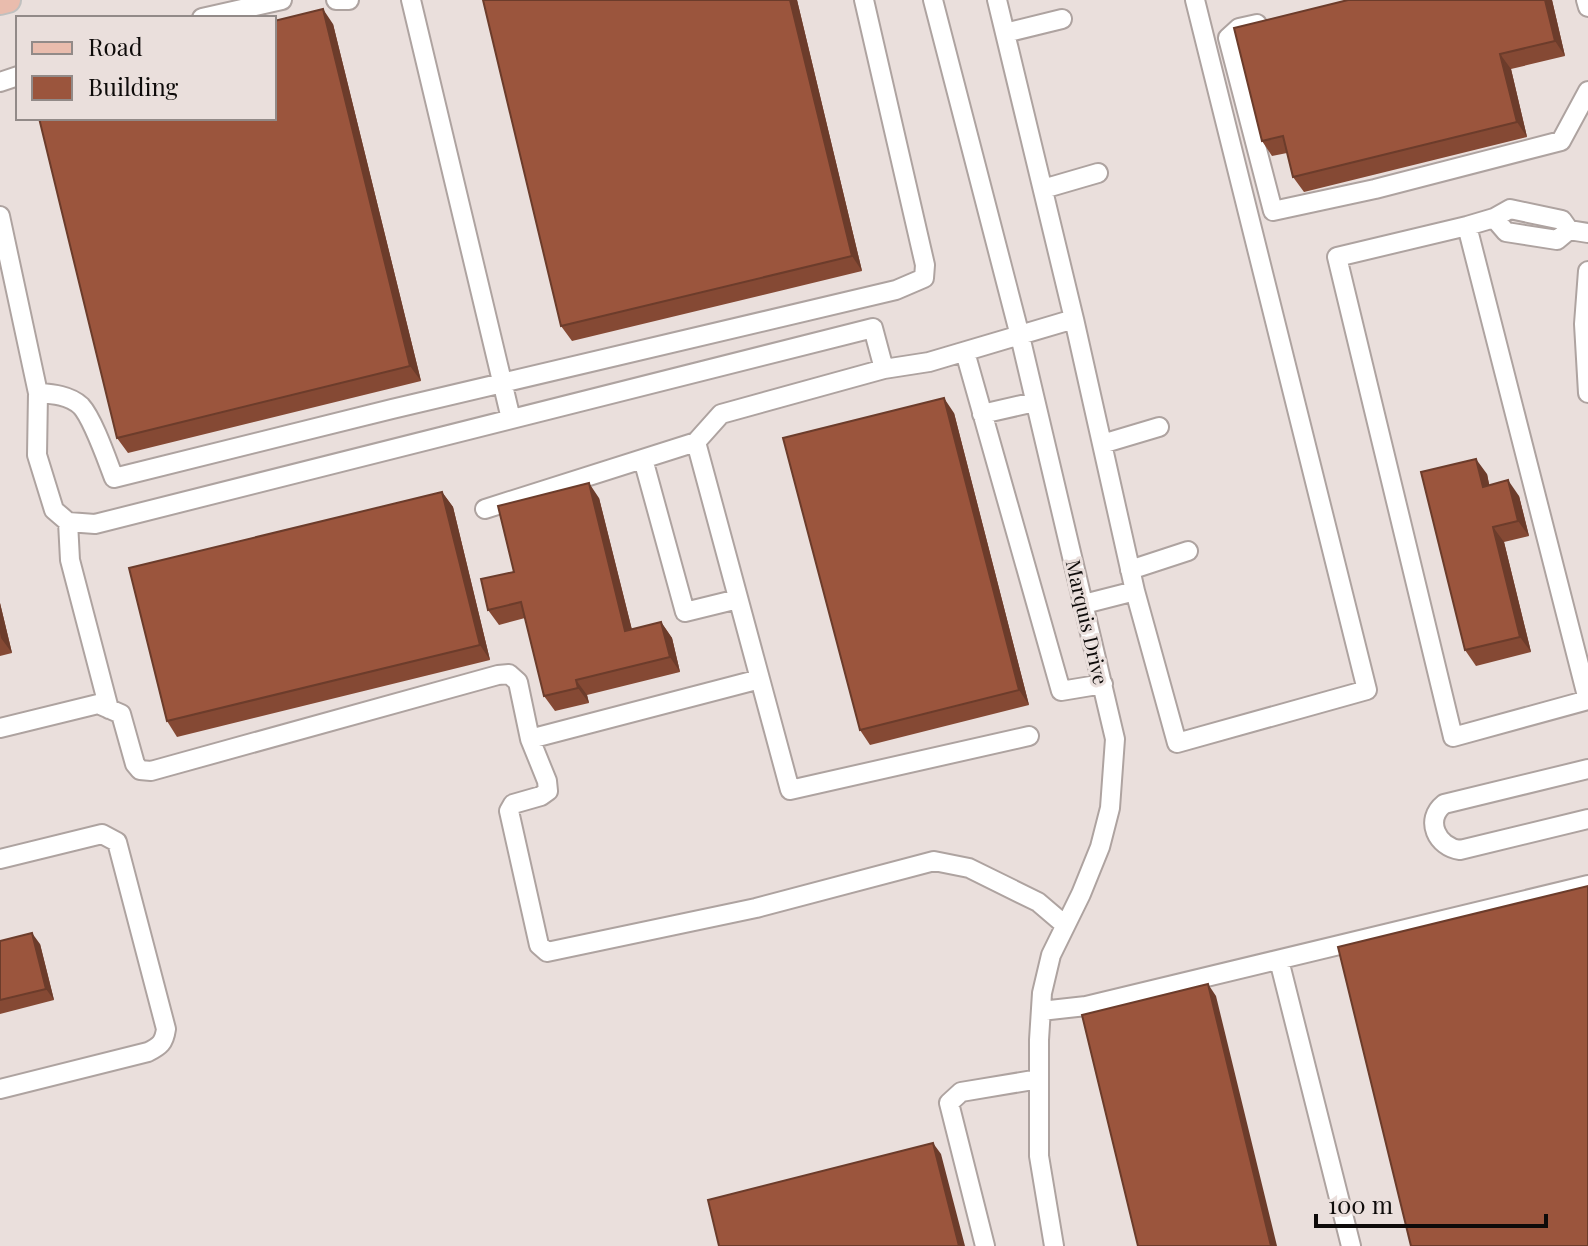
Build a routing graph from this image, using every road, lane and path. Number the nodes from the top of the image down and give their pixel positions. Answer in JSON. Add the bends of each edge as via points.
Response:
{"nodes":[{"id":1,"x":8,"y":0,"type":"edge"},
{"id":2,"x":282,"y":0,"type":"edge"},
{"id":3,"x":336,"y":0,"type":"edge"},
{"id":4,"x":349,"y":0,"type":"edge"},
{"id":5,"x":411,"y":0,"type":"edge"},
{"id":6,"x":864,"y":0,"type":"edge"},
{"id":7,"x":933,"y":0,"type":"edge"},
{"id":8,"x":997,"y":0,"type":"edge"},
{"id":9,"x":1195,"y":0,"type":"edge"},
{"id":10,"x":1586,"y":0,"type":"edge"},
{"id":11,"x":0,"y":2,"type":"edge"},
{"id":12,"x":1588,"y":7,"type":"edge"},
{"id":13,"x":211,"y":16,"type":"edge"},
{"id":14,"x":1062,"y":19,"type":"dead end"},
{"id":15,"x":1269,"y":21,"type":"edge"},
{"id":16,"x":1005,"y":33,"type":"junction"},
{"id":17,"x":1585,"y":106,"type":"edge"},
{"id":18,"x":1098,"y":173,"type":"dead end"},
{"id":19,"x":1043,"y":189,"type":"junction"},
{"id":20,"x":0,"y":216,"type":"edge"},
{"id":21,"x":1467,"y":226,"type":"junction"},
{"id":22,"x":1588,"y":233,"type":"edge"},
{"id":23,"x":1588,"y":271,"type":"edge"},
{"id":24,"x":1074,"y":319,"type":"junction"},
{"id":25,"x":1020,"y":336,"type":"junction"},
{"id":26,"x":965,"y":352,"type":"junction"},
{"id":27,"x":884,"y":369,"type":"junction"},
{"id":28,"x":502,"y":383,"type":"junction"},
{"id":29,"x":38,"y":393,"type":"junction"},
{"id":30,"x":1588,"y":393,"type":"edge"},
{"id":31,"x":1035,"y":402,"type":"junction"},
{"id":32,"x":982,"y":414,"type":"junction"},
{"id":33,"x":511,"y":419,"type":"junction"},
{"id":34,"x":1159,"y":427,"type":"dead end"},
{"id":35,"x":696,"y":442,"type":"junction"},
{"id":36,"x":1102,"y":444,"type":"junction"},
{"id":37,"x":643,"y":459,"type":"junction"},
{"id":38,"x":485,"y":509,"type":"dead end"},
{"id":39,"x":68,"y":522,"type":"junction"},
{"id":40,"x":1188,"y":551,"type":"dead end"},
{"id":41,"x":1130,"y":570,"type":"junction"},
{"id":42,"x":1135,"y":591,"type":"junction"},
{"id":43,"x":738,"y":599,"type":"junction"},
{"id":44,"x":1084,"y":604,"type":"junction"},
{"id":45,"x":760,"y":679,"type":"junction"},
{"id":46,"x":1103,"y":684,"type":"junction"},
{"id":47,"x":109,"y":709,"type":"junction"},
{"id":48,"x":0,"y":728,"type":"edge"},
{"id":49,"x":1029,"y":736,"type":"dead end"},
{"id":50,"x":530,"y":739,"type":"junction"},
{"id":51,"x":1588,"y":769,"type":"edge"},
{"id":52,"x":1588,"y":819,"type":"edge"},
{"id":53,"x":0,"y":859,"type":"edge"},
{"id":54,"x":1588,"y":885,"type":"edge"},
{"id":55,"x":1065,"y":925,"type":"junction"},
{"id":56,"x":1279,"y":960,"type":"junction"},
{"id":57,"x":1041,"y":1011,"type":"junction"},
{"id":58,"x":1039,"y":1079,"type":"junction"},
{"id":59,"x":0,"y":1089,"type":"edge"},
{"id":60,"x":985,"y":1246,"type":"edge"},
{"id":61,"x":1054,"y":1246,"type":"edge"},
{"id":62,"x":1351,"y":1246,"type":"edge"}],
"edges":[{"from":1,"to":11,"type":"main road"},
{"from":2,"to":13,"type":"street"},
{"from":3,"to":4,"type":"street"},
{"from":5,"to":28,"type":"street"},
{"from":6,"to":28,"type":"street","via":[[924,278],[881,294]]},
{"from":7,"to":25,"type":"street","name":"Marquis Drive"},
{"from":8,"to":16,"type":"street"},
{"from":9,"to":42,"type":"street","via":[[1367,690],[1177,743]]},
{"from":10,"to":12,"type":"street"},
{"from":14,"to":16,"type":"street"},
{"from":15,"to":17,"type":"street","via":[[1239,28],[1228,38],[1273,211],[1561,141]]},
{"from":16,"to":19,"type":"street"},
{"from":18,"to":19,"type":"street"},
{"from":19,"to":24,"type":"street"},
{"from":20,"to":29,"type":"street"},
{"from":21,"to":21,"type":"street","via":[[1337,257],[1453,737],[1588,700]]},
{"from":21,"to":22,"type":"street","via":[[1510,209],[1562,220],[1569,230]]},
{"from":23,"to":30,"type":"street"},
{"from":24,"to":25,"type":"street"},
{"from":24,"to":36,"type":"street"},
{"from":25,"to":26,"type":"street"},
{"from":25,"to":31,"type":"street","name":"Marquis Drive"},
{"from":26,"to":27,"type":"street"},
{"from":26,"to":32,"type":"street"},
{"from":27,"to":33,"type":"street","via":[[873,328]]},
{"from":27,"to":35,"type":"street","via":[[721,414]]},
{"from":28,"to":29,"type":"street","via":[[114,478],[80,406],[59,394]]},
{"from":28,"to":33,"type":"street"},
{"from":29,"to":39,"type":"street","via":[[37,455],[54,510]]},
{"from":31,"to":32,"type":"street"},
{"from":31,"to":44,"type":"street","name":"Marquis Drive"},
{"from":32,"to":46,"type":"street","via":[[1061,691]]},
{"from":33,"to":39,"type":"street","via":[[95,524]]},
{"from":34,"to":36,"type":"street"},
{"from":35,"to":37,"type":"street"},
{"from":35,"to":43,"type":"street"},
{"from":36,"to":41,"type":"street"},
{"from":37,"to":38,"type":"street"},
{"from":37,"to":43,"type":"street","via":[[685,612]]},
{"from":39,"to":47,"type":"street","via":[[70,560]]},
{"from":40,"to":41,"type":"street"},
{"from":41,"to":42,"type":"street"},
{"from":42,"to":44,"type":"street"},
{"from":43,"to":45,"type":"street"},
{"from":44,"to":46,"type":"street","name":"Marquis Drive"},
{"from":45,"to":49,"type":"street","via":[[790,790]]},
{"from":45,"to":50,"type":"street"},
{"from":46,"to":55,"type":"street","name":"Marquis Drive","via":[[1115,739],[1110,808],[1100,847]]},
{"from":47,"to":48,"type":"street","via":[[98,704]]},
{"from":47,"to":50,"type":"street","via":[[121,714],[135,764],[151,771],[509,674],[518,682]]},
{"from":50,"to":55,"type":"street","via":[[548,791],[513,804],[509,811],[539,945],[547,952],[756,908],[934,861],[969,868],[1038,902]]},
{"from":51,"to":52,"type":"street","via":[[1444,804],[1433,822],[1442,843],[1460,850]]},
{"from":53,"to":59,"type":"street","via":[[102,834],[117,842],[166,1029],[164,1041],[148,1052]]},
{"from":54,"to":56,"type":"street"},
{"from":55,"to":57,"type":"street","name":"Marquis Drive","via":[[1051,955]]},
{"from":56,"to":57,"type":"street","via":[[1086,1006]]},
{"from":56,"to":62,"type":"street"},
{"from":57,"to":58,"type":"street","name":"Marquis Drive"},
{"from":58,"to":60,"type":"street","via":[[961,1092],[949,1103]]},
{"from":58,"to":61,"type":"street","name":"Marquis Drive","via":[[1039,1156]]}]}
